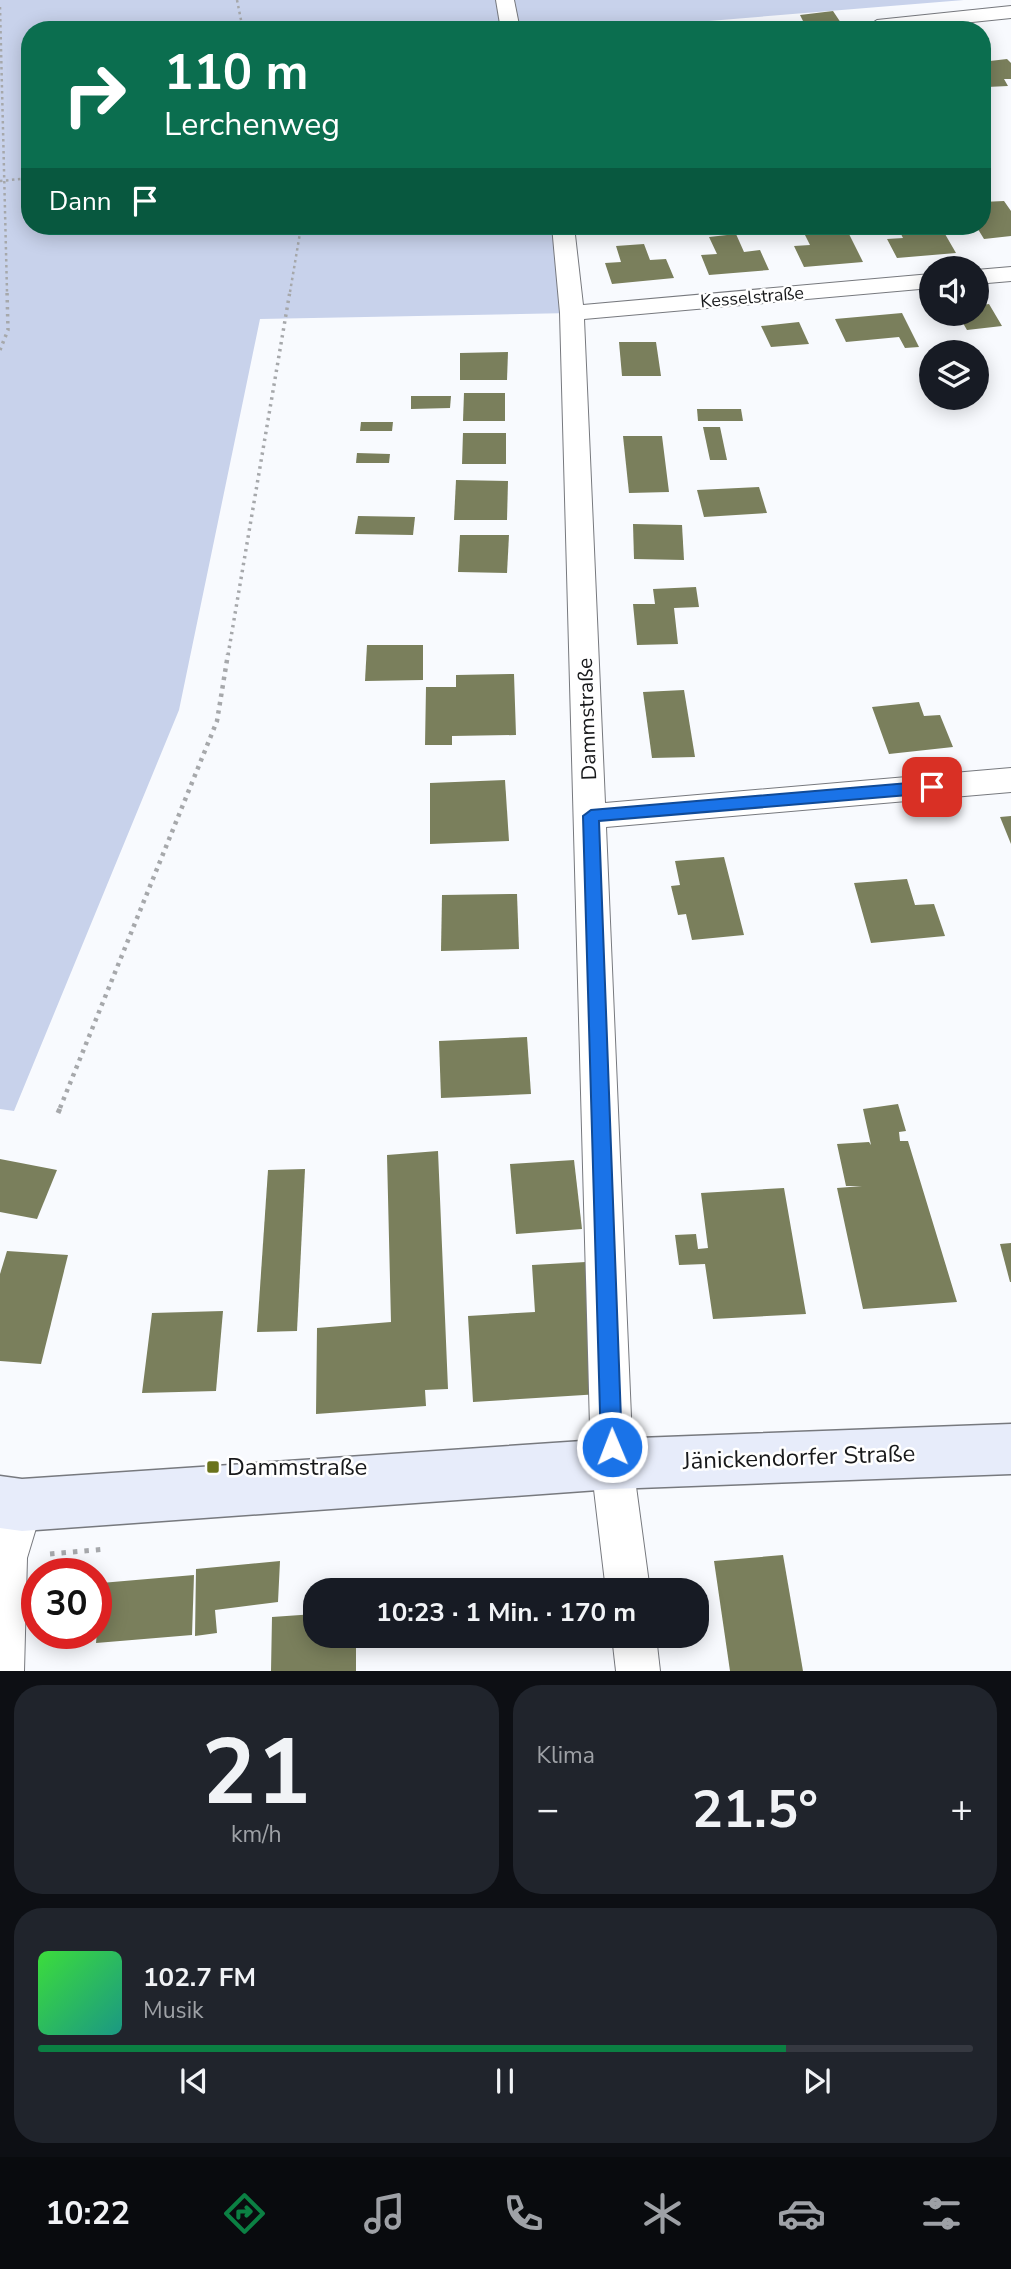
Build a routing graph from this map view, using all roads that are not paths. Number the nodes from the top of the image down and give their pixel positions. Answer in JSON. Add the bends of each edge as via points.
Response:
{"nodes":[{"id":1,"x":505,"y":0,"type":"edge"},
{"id":2,"x":1011,"y":12,"type":"edge"},
{"id":3,"x":509,"y":21,"type":"edge"},
{"id":4,"x":925,"y":21,"type":"edge"},
{"id":5,"x":564,"y":235,"type":"edge"},
{"id":6,"x":1011,"y":274,"type":"edge"},
{"id":7,"x":989,"y":276,"type":"edge"},
{"id":8,"x":919,"y":282,"type":"edge"},
{"id":9,"x":572,"y":313,"type":"junction"},
{"id":10,"x":1011,"y":780,"type":"edge"},
{"id":11,"x":591,"y":816,"type":"junction"},
{"id":12,"x":1011,"y":1449,"type":"edge"},
{"id":13,"x":612,"y":1464,"type":"junction"},
{"id":14,"x":11,"y":1503,"type":"edge"},
{"id":15,"x":626,"y":1578,"type":"edge"},
{"id":16,"x":635,"y":1648,"type":"edge"},
{"id":17,"x":2,"y":1671,"type":"edge"},
{"id":18,"x":638,"y":1671,"type":"edge"}],
"edges":[{"from":1,"to":3,"type":"street"},
{"from":2,"to":4,"type":"street"},
{"from":5,"to":9,"type":"street","name":"Dammstraße"},
{"from":6,"to":7,"type":"street"},
{"from":8,"to":9,"type":"street","name":"Kesselstraße"},
{"from":9,"to":11,"type":"street","name":"Dammstraße"},
{"from":10,"to":11,"type":"street"},
{"from":11,"to":13,"type":"street","name":"Dammstraße"},
{"from":12,"to":13,"type":"main road","name":"Jänickendorfer Straße"},
{"from":13,"to":14,"type":"main road","name":"Jänickendorfer Straße"},
{"from":13,"to":15,"type":"street","name":"Dammstraße"},
{"from":14,"to":17,"type":"street"},
{"from":16,"to":18,"type":"street"}]}
